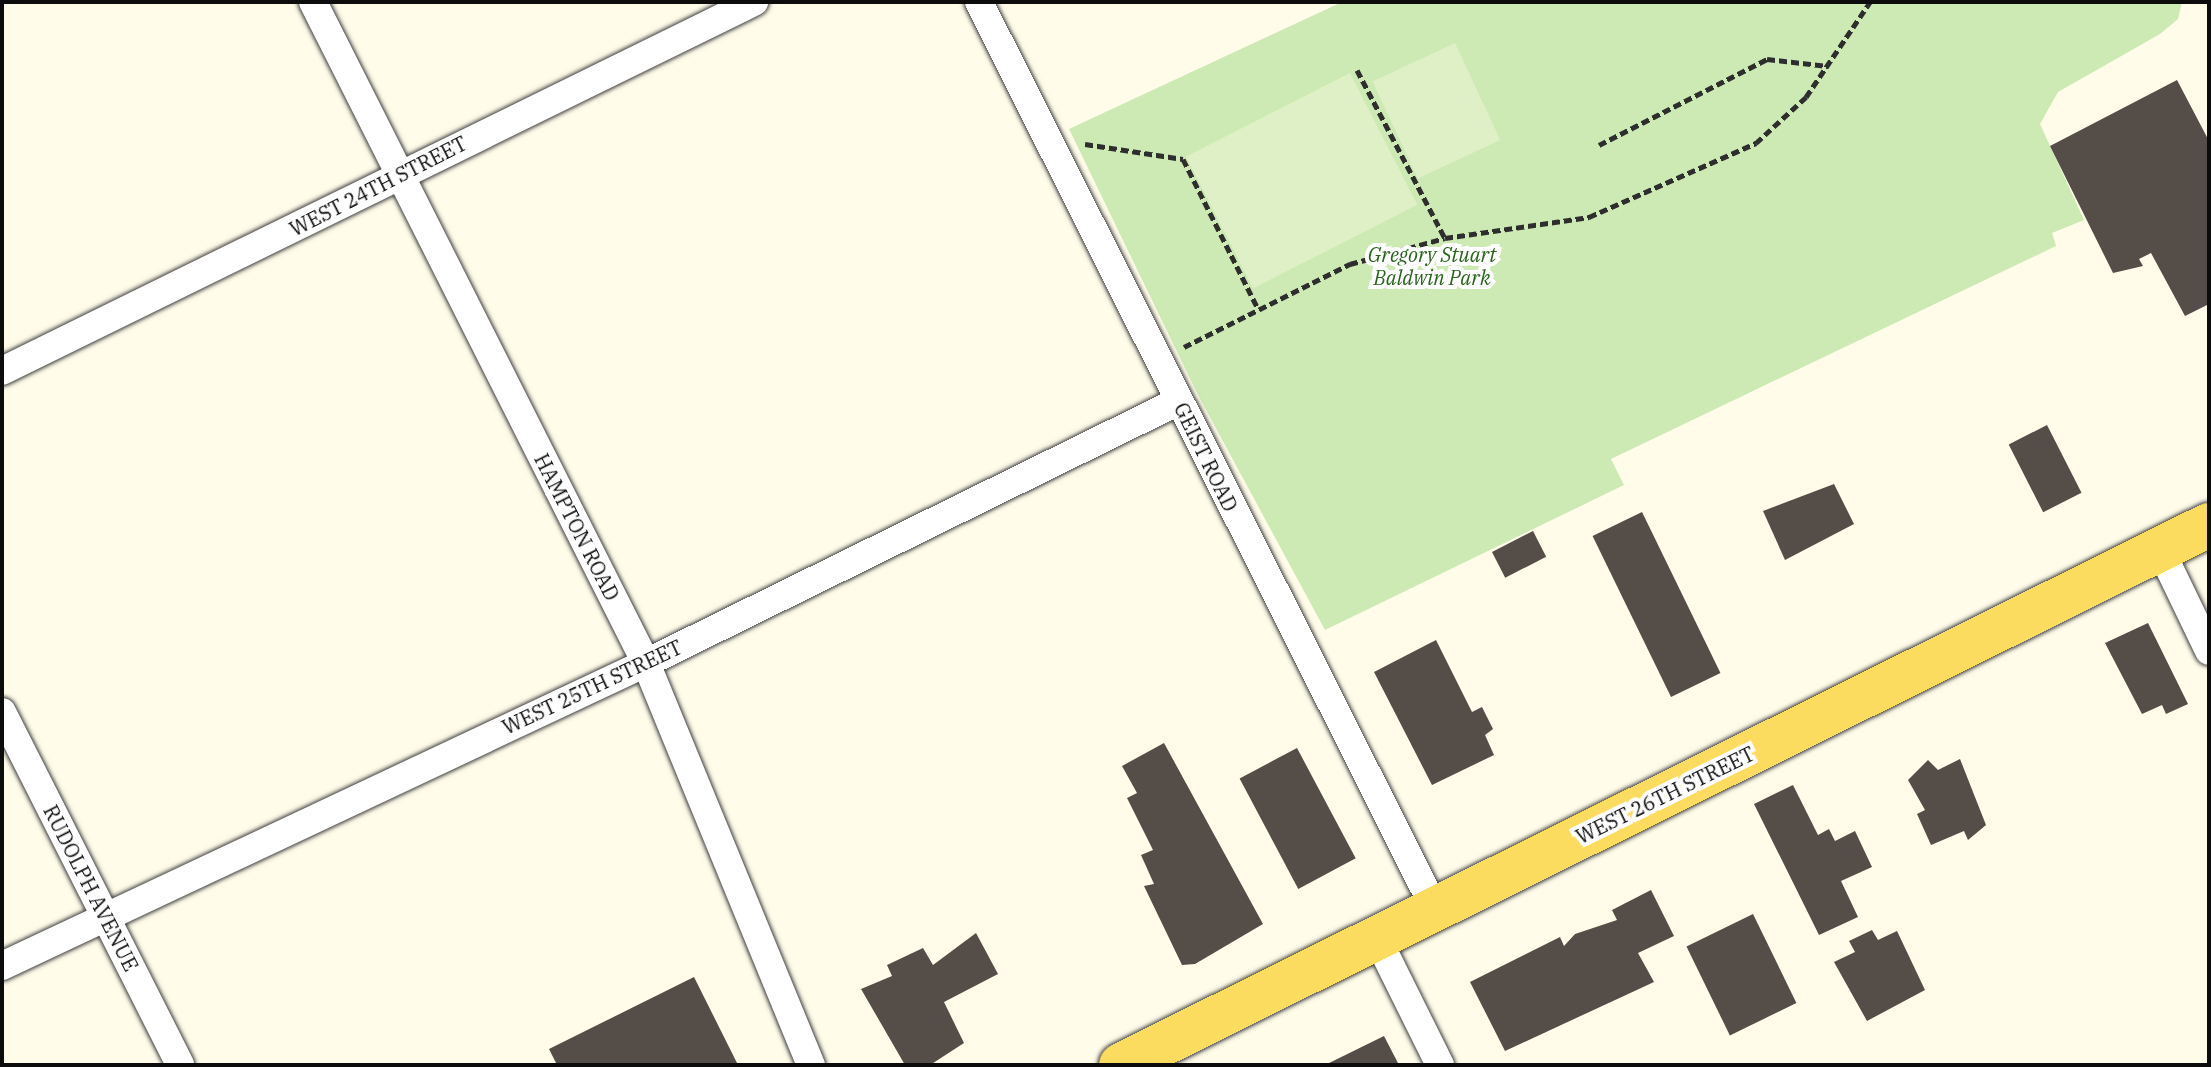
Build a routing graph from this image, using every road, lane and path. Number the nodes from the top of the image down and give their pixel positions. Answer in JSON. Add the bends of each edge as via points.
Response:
{"nodes":[{"id":1,"x":313,"y":2,"type":"edge"},
{"id":2,"x":754,"y":2,"type":"edge"},
{"id":3,"x":979,"y":2,"type":"edge"},
{"id":4,"x":1870,"y":2,"type":"edge"},
{"id":5,"x":1828,"y":66,"type":"junction"},
{"id":6,"x":1357,"y":70,"type":"dead end"},
{"id":7,"x":1046,"y":138,"type":"junction"},
{"id":8,"x":1599,"y":145,"type":"dead end"},
{"id":9,"x":400,"y":174,"type":"junction"},
{"id":10,"x":1445,"y":238,"type":"junction"},
{"id":11,"x":1258,"y":309,"type":"junction"},
{"id":12,"x":1158,"y":360,"type":"junction"},
{"id":13,"x":2,"y":371,"type":"edge"},
{"id":14,"x":1179,"y":401,"type":"junction"},
{"id":15,"x":2209,"y":525,"type":"edge"},
{"id":16,"x":2160,"y":549,"type":"junction"},
{"id":17,"x":2209,"y":651,"type":"edge"},
{"id":18,"x":646,"y":663,"type":"junction"},
{"id":19,"x":2,"y":712,"type":"edge"},
{"id":20,"x":1435,"y":909,"type":"junction"},
{"id":21,"x":106,"y":917,"type":"junction"},
{"id":22,"x":1377,"y":938,"type":"junction"},
{"id":23,"x":2,"y":966,"type":"edge"},
{"id":24,"x":180,"y":1065,"type":"edge"},
{"id":25,"x":811,"y":1065,"type":"edge"},
{"id":26,"x":1121,"y":1065,"type":"edge"},
{"id":27,"x":1440,"y":1065,"type":"edge"}],
"edges":[{"from":1,"to":9,"type":"street","name":"HAMPTON ROAD"},
{"from":2,"to":9,"type":"street","name":"WEST 24TH STREET"},
{"from":3,"to":7,"type":"street","name":"GEIST ROAD"},
{"from":4,"to":5,"type":"path"},
{"from":5,"to":8,"type":"path","via":[[1767,59]]},
{"from":5,"to":10,"type":"path","via":[[1781,123],[1719,162],[1589,217]]},
{"from":6,"to":10,"type":"path"},
{"from":7,"to":11,"type":"path","via":[[1183,159]]},
{"from":7,"to":12,"type":"street","name":"GEIST ROAD"},
{"from":9,"to":13,"type":"street","name":"WEST 24TH STREET"},
{"from":9,"to":18,"type":"street","name":"HAMPTON ROAD"},
{"from":10,"to":11,"type":"path","via":[[1350,264]]},
{"from":11,"to":12,"type":"path"},
{"from":12,"to":14,"type":"street","name":"GEIST ROAD"},
{"from":14,"to":18,"type":"street","name":"WEST 25TH STREET"},
{"from":14,"to":20,"type":"street","name":"GEIST ROAD"},
{"from":15,"to":16,"type":"main road","name":"WEST 26TH STREET"},
{"from":16,"to":17,"type":"street"},
{"from":16,"to":20,"type":"main road","name":"WEST 26TH STREET"},
{"from":18,"to":21,"type":"street","name":"WEST 25TH STREET"},
{"from":18,"to":25,"type":"street","name":"HAMPTON ROAD"},
{"from":19,"to":21,"type":"street","name":"RUDOLPH AVENUE"},
{"from":20,"to":22,"type":"main road","name":"WEST 26TH STREET"},
{"from":21,"to":23,"type":"street","name":"WEST 25TH STREET"},
{"from":21,"to":24,"type":"street","name":"RUDOLPH AVENUE"},
{"from":22,"to":26,"type":"main road","name":"WEST 26TH STREET"},
{"from":22,"to":27,"type":"street"}]}
